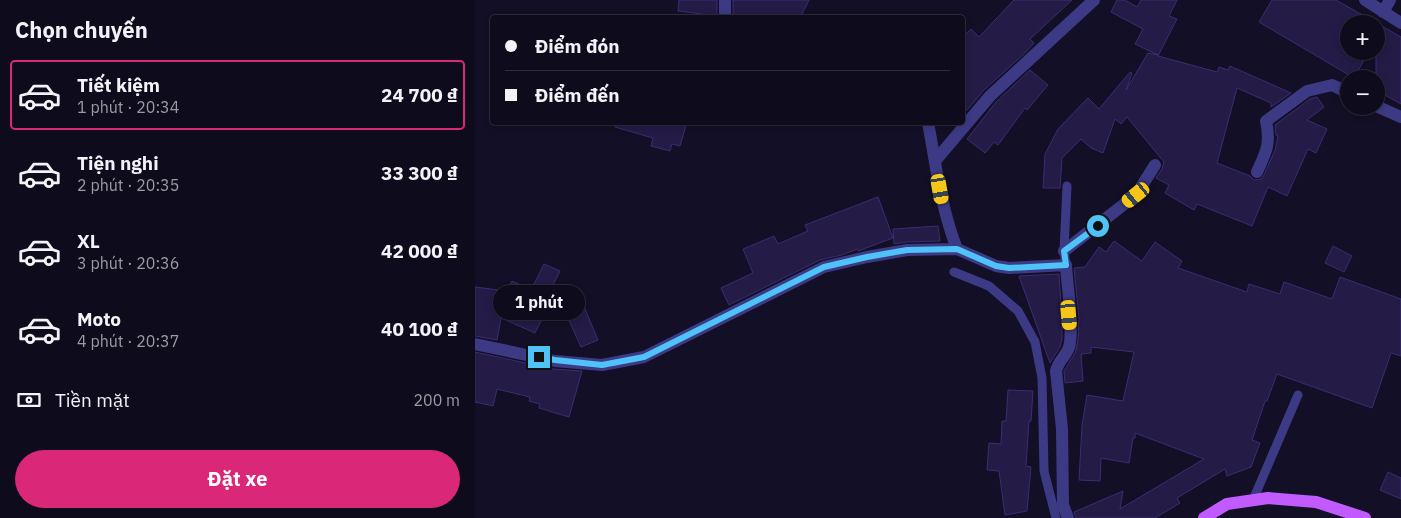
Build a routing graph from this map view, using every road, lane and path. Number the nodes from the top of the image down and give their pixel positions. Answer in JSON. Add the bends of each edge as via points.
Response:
{"nodes":[{"id":1,"x":725,"y":0,"type":"edge"},
{"id":2,"x":1094,"y":0,"type":"edge"},
{"id":3,"x":1365,"y":0,"type":"edge"},
{"id":4,"x":1390,"y":0,"type":"edge"},
{"id":5,"x":1383,"y":12,"type":"junction"},
{"id":6,"x":725,"y":15,"type":"edge"},
{"id":7,"x":1401,"y":23,"type":"edge"},
{"id":8,"x":1340,"y":89,"type":"edge"},
{"id":9,"x":1385,"y":110,"type":"edge"},
{"id":10,"x":1401,"y":117,"type":"edge"},
{"id":11,"x":929,"y":125,"type":"edge"},
{"id":12,"x":935,"y":161,"type":"junction"},
{"id":13,"x":1155,"y":166,"type":"dead end"},
{"id":14,"x":1257,"y":172,"type":"dead end"},
{"id":15,"x":1067,"y":186,"type":"dead end"},
{"id":16,"x":957,"y":249,"type":"junction"},
{"id":17,"x":1064,"y":251,"type":"junction"},
{"id":18,"x":1066,"y":265,"type":"junction"},
{"id":19,"x":954,"y":272,"type":"dead end"},
{"id":20,"x":475,"y":344,"type":"edge"},
{"id":21,"x":1299,"y":395,"type":"dead end"},
{"id":22,"x":1253,"y":500,"type":"junction"},
{"id":23,"x":1056,"y":518,"type":"edge"},
{"id":24,"x":1067,"y":518,"type":"edge"},
{"id":25,"x":1204,"y":518,"type":"edge"},
{"id":26,"x":1365,"y":518,"type":"edge"}],
"edges":[{"from":1,"to":6,"type":"street"},
{"from":2,"to":12,"type":"street","via":[[990,96]]},
{"from":3,"to":5,"type":"street"},
{"from":4,"to":5,"type":"street"},
{"from":5,"to":7,"type":"street"},
{"from":8,"to":14,"type":"street","via":[[1332,85],[1307,91],[1266,122],[1268,147]]},
{"from":9,"to":10,"type":"street"},
{"from":11,"to":12,"type":"street"},
{"from":12,"to":16,"type":"street","via":[[946,218]]},
{"from":13,"to":17,"type":"street","via":[[1136,195]]},
{"from":15,"to":17,"type":"lane"},
{"from":16,"to":18,"type":"street","via":[[996,266],[1009,268]]},
{"from":16,"to":20,"type":"street","via":[[907,250],[824,267],[644,357],[602,365],[555,360]]},
{"from":17,"to":18,"type":"lane"},
{"from":18,"to":24,"type":"street","via":[[1071,331],[1069,348],[1056,371],[1062,429],[1063,505]]},
{"from":19,"to":23,"type":"lane","via":[[989,286],[1018,311],[1035,342],[1043,378],[1044,471]]},
{"from":21,"to":22,"type":"lane"},
{"from":22,"to":25,"type":"main road","via":[[1227,504]]},
{"from":22,"to":26,"type":"main road","via":[[1316,502]]}]}
